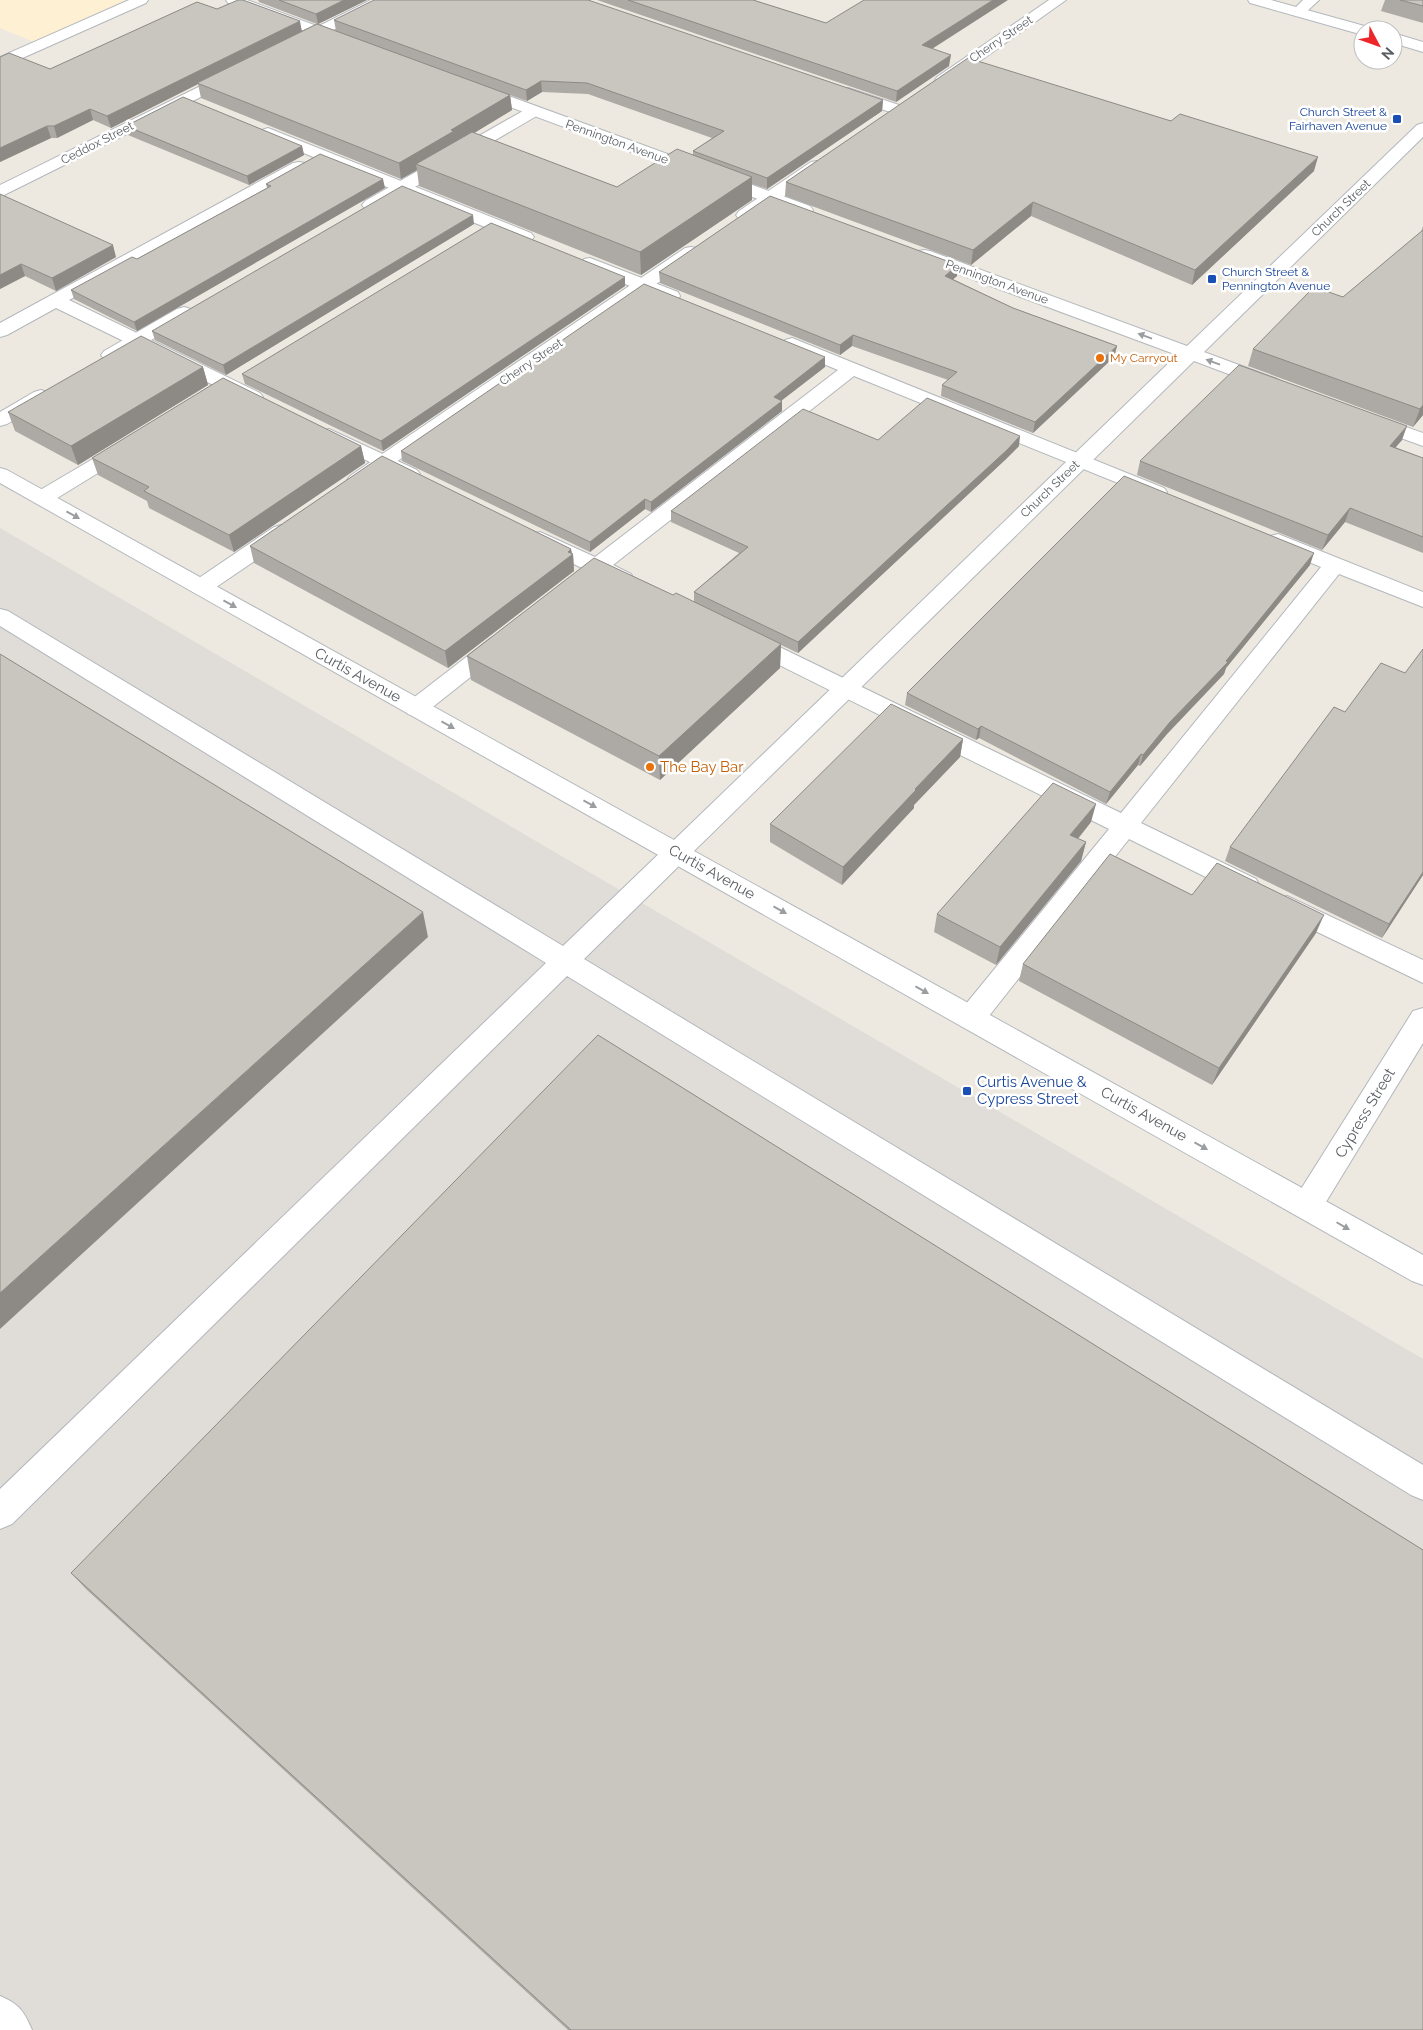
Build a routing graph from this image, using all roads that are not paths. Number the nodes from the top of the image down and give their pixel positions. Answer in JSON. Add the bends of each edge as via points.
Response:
{"nodes":[{"id":1,"x":141,"y":0,"type":"edge"},
{"id":2,"x":233,"y":0,"type":"edge"},
{"id":3,"x":382,"y":0,"type":"edge"},
{"id":4,"x":1059,"y":0,"type":"edge"},
{"id":5,"x":1255,"y":0,"type":"edge"},
{"id":6,"x":1312,"y":0,"type":"edge"},
{"id":7,"x":1298,"y":12,"type":"junction"},
{"id":8,"x":1353,"y":27,"type":"edge"},
{"id":9,"x":319,"y":32,"type":"junction"},
{"id":10,"x":1403,"y":41,"type":"edge"},
{"id":11,"x":358,"y":46,"type":"edge"},
{"id":12,"x":1423,"y":47,"type":"edge"},
{"id":13,"x":278,"y":52,"type":"edge"},
{"id":14,"x":0,"y":63,"type":"edge"},
{"id":15,"x":244,"y":69,"type":"edge"},
{"id":16,"x":462,"y":84,"type":"edge"},
{"id":17,"x":833,"y":87,"type":"edge"},
{"id":18,"x":931,"y":88,"type":"edge"},
{"id":19,"x":185,"y":99,"type":"junction"},
{"id":20,"x":915,"y":99,"type":"edge"},
{"id":21,"x":209,"y":109,"type":"edge"},
{"id":22,"x":899,"y":110,"type":"junction"},
{"id":23,"x":534,"y":111,"type":"junction"},
{"id":24,"x":883,"y":121,"type":"edge"},
{"id":25,"x":252,"y":126,"type":"edge"},
{"id":26,"x":1423,"y":128,"type":"edge"},
{"id":27,"x":322,"y":154,"type":"junction"},
{"id":28,"x":834,"y":154,"type":"edge"},
{"id":29,"x":402,"y":187,"type":"junction"},
{"id":30,"x":0,"y":192,"type":"edge"},
{"id":31,"x":770,"y":198,"type":"junction"},
{"id":32,"x":360,"y":212,"type":"edge"},
{"id":33,"x":816,"y":215,"type":"edge"},
{"id":34,"x":491,"y":223,"type":"junction"},
{"id":35,"x":729,"y":226,"type":"edge"},
{"id":36,"x":474,"y":234,"type":"edge"},
{"id":37,"x":706,"y":242,"type":"edge"},
{"id":38,"x":545,"y":245,"type":"edge"},
{"id":39,"x":907,"y":249,"type":"edge"},
{"id":40,"x":572,"y":256,"type":"edge"},
{"id":41,"x":644,"y":285,"type":"junction"},
{"id":42,"x":56,"y":301,"type":"junction"},
{"id":43,"x":689,"y":303,"type":"edge"},
{"id":44,"x":197,"y":306,"type":"edge"},
{"id":45,"x":0,"y":331,"type":"edge"},
{"id":46,"x":779,"y":339,"type":"edge"},
{"id":47,"x":137,"y":340,"type":"junction"},
{"id":48,"x":1190,"y":353,"type":"junction"},
{"id":49,"x":94,"y":365,"type":"edge"},
{"id":50,"x":851,"y":369,"type":"junction"},
{"id":51,"x":60,"y":385,"type":"edge"},
{"id":52,"x":1286,"y":388,"type":"edge"},
{"id":53,"x":271,"y":406,"type":"edge"},
{"id":54,"x":1350,"y":412,"type":"edge"},
{"id":55,"x":0,"y":420,"type":"edge"},
{"id":56,"x":314,"y":428,"type":"edge"},
{"id":57,"x":145,"y":436,"type":"edge"},
{"id":58,"x":1423,"y":440,"type":"edge"},
{"id":59,"x":1079,"y":461,"type":"junction"},
{"id":60,"x":384,"y":462,"type":"junction"},
{"id":61,"x":0,"y":474,"type":"edge"},
{"id":62,"x":429,"y":484,"type":"edge"},
{"id":63,"x":344,"y":490,"type":"edge"},
{"id":64,"x":42,"y":498,"type":"junction"},
{"id":65,"x":1170,"y":498,"type":"edge"},
{"id":66,"x":295,"y":523,"type":"edge"},
{"id":67,"x":517,"y":527,"type":"edge"},
{"id":68,"x":1262,"y":535,"type":"edge"},
{"id":69,"x":1335,"y":564,"type":"junction"},
{"id":70,"x":597,"y":567,"type":"junction"},
{"id":71,"x":201,"y":587,"type":"junction"},
{"id":72,"x":641,"y":588,"type":"edge"},
{"id":73,"x":567,"y":590,"type":"edge"},
{"id":74,"x":1423,"y":600,"type":"edge"},
{"id":75,"x":0,"y":616,"type":"edge"},
{"id":76,"x":514,"y":631,"type":"edge"},
{"id":77,"x":729,"y":631,"type":"edge"},
{"id":78,"x":845,"y":688,"type":"junction"},
{"id":79,"x":416,"y":708,"type":"junction"},
{"id":80,"x":1125,"y":826,"type":"junction"},
{"id":81,"x":677,"y":852,"type":"junction"},
{"id":82,"x":565,"y":961,"type":"junction"},
{"id":83,"x":1423,"y":972,"type":"edge"},
{"id":84,"x":971,"y":1018,"type":"junction"},
{"id":85,"x":1423,"y":1019,"type":"edge"},
{"id":86,"x":1307,"y":1206,"type":"junction"},
{"id":87,"x":1423,"y":1271,"type":"edge"},
{"id":88,"x":1423,"y":1484,"type":"edge"},
{"id":89,"x":0,"y":1512,"type":"edge"},
{"id":90,"x":0,"y":2016,"type":"edge"},
{"id":91,"x":12,"y":2030,"type":"edge"}],
"edges":[{"from":1,"to":14,"type":"main road"},
{"from":2,"to":9,"type":"main road"},
{"from":3,"to":9,"type":"main road"},
{"from":4,"to":18,"type":"main road","name":"Cherry Street"},
{"from":5,"to":7,"type":"main road"},
{"from":6,"to":7,"type":"main road"},
{"from":7,"to":8,"type":"main road"},
{"from":9,"to":11,"type":"main road"},
{"from":9,"to":13,"type":"main road"},
{"from":10,"to":12,"type":"main road"},
{"from":15,"to":19,"type":"main road","name":"Ceddox Street"},
{"from":16,"to":23,"type":"main road","name":"Pennington Avenue"},
{"from":17,"to":22,"type":"main road"},
{"from":19,"to":21,"type":"main road"},
{"from":19,"to":30,"type":"main road","name":"Ceddox Street"},
{"from":20,"to":22,"type":"main road"},
{"from":22,"to":24,"type":"main road"},
{"from":23,"to":29,"type":"main road"},
{"from":23,"to":31,"type":"main road","name":"Pennington Avenue"},
{"from":25,"to":27,"type":"main road"},
{"from":26,"to":48,"type":"main road","name":"Church Street"},
{"from":27,"to":29,"type":"main road"},
{"from":27,"to":42,"type":"main road"},
{"from":28,"to":31,"type":"main road"},
{"from":29,"to":32,"type":"main road"},
{"from":29,"to":34,"type":"main road"},
{"from":31,"to":33,"type":"main road","name":"Pennington Avenue"},
{"from":31,"to":35,"type":"main road"},
{"from":34,"to":36,"type":"main road"},
{"from":34,"to":38,"type":"main road"},
{"from":37,"to":41,"type":"main road","name":"Cherry Street"},
{"from":48,"to":39,"type":"main road","name":"Pennington Avenue","one_way":true},
{"from":40,"to":41,"type":"main road"},
{"from":41,"to":43,"type":"main road"},
{"from":41,"to":60,"type":"main road","name":"Cherry Street"},
{"from":42,"to":45,"type":"main road"},
{"from":42,"to":47,"type":"main road"},
{"from":44,"to":47,"type":"main road"},
{"from":46,"to":50,"type":"main road"},
{"from":47,"to":49,"type":"main road"},
{"from":47,"to":53,"type":"main road"},
{"from":52,"to":48,"type":"main road","name":"Pennington Avenue","one_way":true},
{"from":48,"to":59,"type":"main road","name":"Church Street"},
{"from":50,"to":59,"type":"main road"},
{"from":50,"to":70,"type":"main road"},
{"from":51,"to":55,"type":"main road"},
{"from":54,"to":58,"type":"main road"},
{"from":56,"to":60,"type":"main road"},
{"from":57,"to":64,"type":"main road"},
{"from":59,"to":65,"type":"main road"},
{"from":59,"to":78,"type":"main road","name":"Church Street"},
{"from":60,"to":62,"type":"main road"},
{"from":60,"to":63,"type":"main road","name":"Cherry Street"},
{"from":61,"to":64,"type":"main road","name":"Curtis Avenue"},
{"from":64,"to":71,"type":"main road","name":"Curtis Avenue","one_way":true},
{"from":66,"to":71,"type":"main road"},
{"from":67,"to":70,"type":"main road"},
{"from":68,"to":69,"type":"main road"},
{"from":69,"to":74,"type":"main road"},
{"from":69,"to":80,"type":"main road"},
{"from":70,"to":72,"type":"main road"},
{"from":70,"to":73,"type":"main road"},
{"from":71,"to":79,"type":"main road","name":"Curtis Avenue","one_way":true},
{"from":75,"to":82,"type":"main road"},
{"from":76,"to":79,"type":"main road"},
{"from":77,"to":78,"type":"main road"},
{"from":78,"to":80,"type":"main road"},
{"from":78,"to":81,"type":"main road","name":"Church Street"},
{"from":79,"to":81,"type":"main road","name":"Curtis Avenue","one_way":true},
{"from":80,"to":83,"type":"main road"},
{"from":80,"to":84,"type":"main road"},
{"from":81,"to":82,"type":"main road","name":"Church Street"},
{"from":81,"to":84,"type":"main road","name":"Curtis Avenue","one_way":true},
{"from":82,"to":88,"type":"main road"},
{"from":82,"to":89,"type":"main road","name":"Church Street"},
{"from":84,"to":86,"type":"main road","name":"Curtis Avenue","one_way":true},
{"from":85,"to":86,"type":"main road","name":"Cypress Street"},
{"from":86,"to":87,"type":"main road","name":"Curtis Avenue","one_way":true},
{"from":90,"to":91,"type":"main road"}]}
